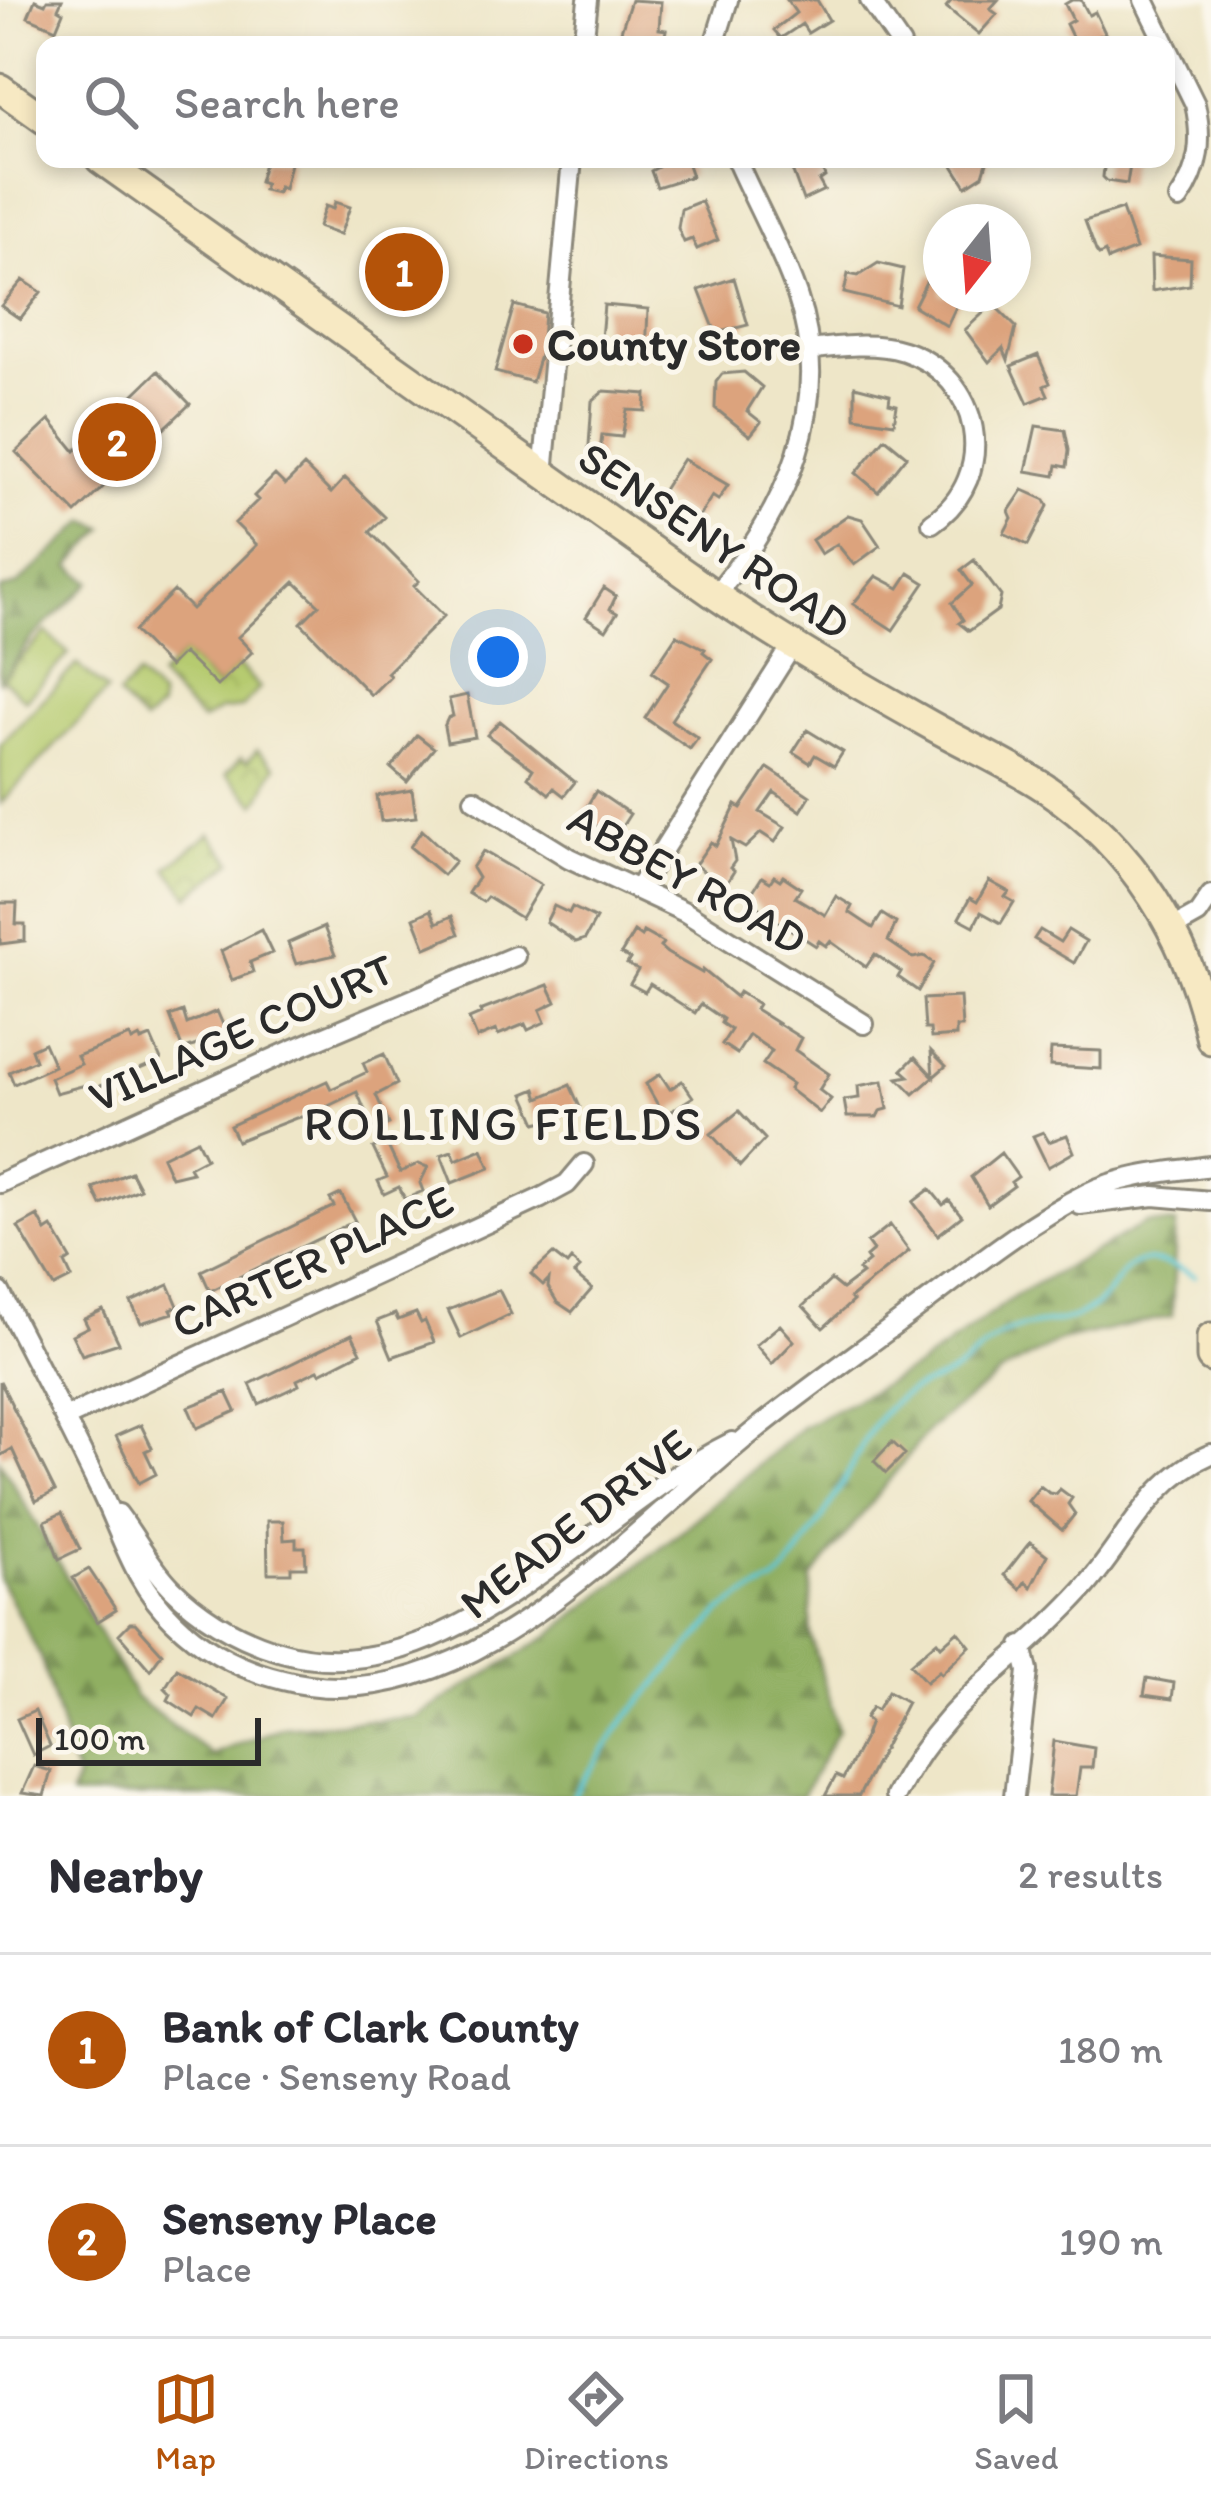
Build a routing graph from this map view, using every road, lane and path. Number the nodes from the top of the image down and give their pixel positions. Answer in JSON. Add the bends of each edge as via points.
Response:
{"nodes":[{"id":1,"x":588,"y":0,"type":"edge"},
{"id":2,"x":728,"y":0,"type":"edge"},
{"id":3,"x":870,"y":0,"type":"edge"},
{"id":4,"x":1144,"y":0,"type":"edge"},
{"id":5,"x":584,"y":36,"type":"edge"},
{"id":6,"x":717,"y":36,"type":"edge"},
{"id":7,"x":896,"y":36,"type":"edge"},
{"id":8,"x":1162,"y":36,"type":"edge"},
{"id":9,"x":1175,"y":63,"type":"edge"},
{"id":10,"x":0,"y":88,"type":"edge"},
{"id":11,"x":36,"y":114,"type":"edge"},
{"id":12,"x":113,"y":168,"type":"edge"},
{"id":13,"x":571,"y":168,"type":"edge"},
{"id":14,"x":740,"y":168,"type":"edge"},
{"id":15,"x":1179,"y":199,"type":"dead end"},
{"id":16,"x":809,"y":350,"type":"junction"},
{"id":17,"x":543,"y":475,"type":"junction"},
{"id":18,"x":932,"y":523,"type":"dead end"},
{"id":19,"x":715,"y":595,"type":"junction"},
{"id":20,"x":792,"y":646,"type":"junction"},
{"id":21,"x":474,"y":799,"type":"dead end"},
{"id":22,"x":638,"y":889,"type":"junction"},
{"id":23,"x":1211,"y":895,"type":"edge"},
{"id":24,"x":1173,"y":928,"type":"junction"},
{"id":25,"x":514,"y":956,"type":"dead end"},
{"id":26,"x":864,"y":1024,"type":"dead end"},
{"id":27,"x":1211,"y":1040,"type":"edge"},
{"id":28,"x":584,"y":1164,"type":"dead end"},
{"id":29,"x":1211,"y":1166,"type":"edge"},
{"id":30,"x":0,"y":1183,"type":"edge"},
{"id":31,"x":1211,"y":1202,"type":"edge"},
{"id":32,"x":1058,"y":1210,"type":"junction"},
{"id":33,"x":0,"y":1292,"type":"edge"},
{"id":34,"x":1211,"y":1337,"type":"edge"},
{"id":35,"x":1211,"y":1358,"type":"edge"},
{"id":36,"x":65,"y":1418,"type":"junction"},
{"id":37,"x":753,"y":1432,"type":"junction"},
{"id":38,"x":1211,"y":1454,"type":"edge"},
{"id":39,"x":103,"y":1496,"type":"junction"},
{"id":40,"x":1022,"y":1646,"type":"junction"},
{"id":41,"x":895,"y":1796,"type":"edge"},
{"id":42,"x":1014,"y":1796,"type":"edge"}],
"edges":[{"from":1,"to":5,"type":"street"},
{"from":2,"to":6,"type":"street"},
{"from":3,"to":7,"type":"street"},
{"from":4,"to":8,"type":"street"},
{"from":9,"to":15,"type":"street","via":[[1199,122],[1198,159]]},
{"from":10,"to":11,"type":"main road"},
{"from":12,"to":17,"type":"main road","name":"SENSENY ROAD"},
{"from":13,"to":17,"type":"street"},
{"from":14,"to":16,"type":"street","via":[[796,294]]},
{"from":16,"to":18,"type":"street","via":[[906,352],[952,386],[971,423],[975,458],[967,488]]},
{"from":16,"to":19,"type":"street","via":[[808,405],[789,480],[751,552]]},
{"from":17,"to":19,"type":"main road","name":"SENSENY ROAD"},
{"from":19,"to":20,"type":"main road","name":"SENSENY ROAD"},
{"from":20,"to":22,"type":"street"},
{"from":20,"to":24,"type":"main road","name":"SENSENY ROAD","via":[[1079,814],[1131,866]]},
{"from":21,"to":22,"type":"street","name":"ABBEY ROAD","via":[[569,858]]},
{"from":22,"to":26,"type":"street","name":"ABBEY ROAD"},
{"from":23,"to":24,"type":"street"},
{"from":24,"to":27,"type":"main road","name":"SENSENY ROAD"},
{"from":25,"to":30,"type":"street","name":"VILLAGE COURT"},
{"from":28,"to":36,"type":"street","name":"CARTER PLACE","via":[[541,1198]]},
{"from":29,"to":32,"type":"street","name":"MEADE DRIVE","via":[[1132,1177]]},
{"from":31,"to":32,"type":"street","name":"MEADE DRIVE","via":[[1138,1196]]},
{"from":32,"to":37,"type":"street","name":"MEADE DRIVE"},
{"from":33,"to":36,"type":"street","name":"MEADE DRIVE"},
{"from":34,"to":35,"type":"main road"},
{"from":36,"to":39,"type":"street","name":"MEADE DRIVE"},
{"from":37,"to":39,"type":"street","name":"MEADE DRIVE","via":[[656,1486],[454,1630],[371,1658],[291,1655],[217,1624],[172,1588]]},
{"from":37,"to":39,"type":"street","name":"MEADE DRIVE","via":[[626,1543],[486,1644],[424,1675],[368,1687],[268,1676],[196,1640],[138,1579]]},
{"from":38,"to":40,"type":"street","via":[[1155,1492],[1095,1577]]},
{"from":40,"to":41,"type":"street","via":[[938,1725]]},
{"from":40,"to":42,"type":"street","via":[[1028,1671]]}]}
